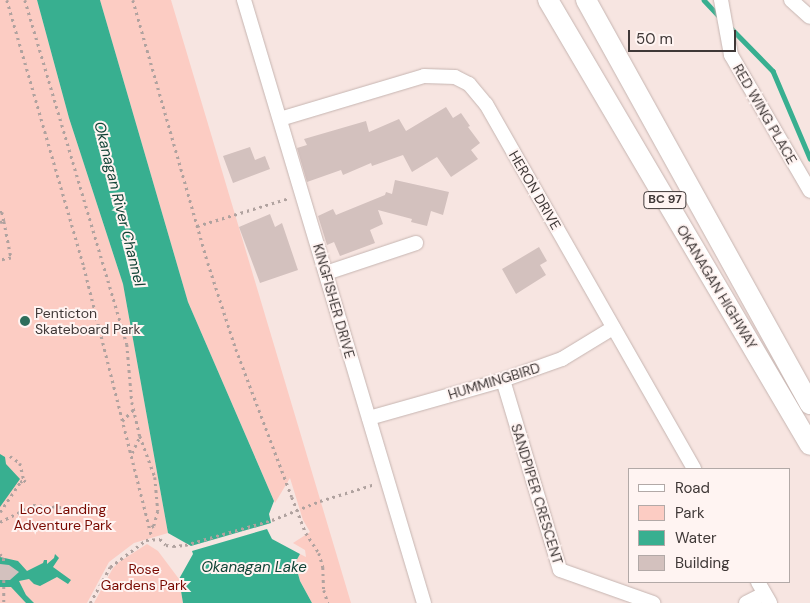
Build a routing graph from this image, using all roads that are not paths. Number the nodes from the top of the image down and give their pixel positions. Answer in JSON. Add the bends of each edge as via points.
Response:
{"nodes":[{"id":1,"x":244,"y":0,"type":"edge"},
{"id":2,"x":548,"y":0,"type":"edge"},
{"id":3,"x":586,"y":0,"type":"edge"},
{"id":4,"x":791,"y":0,"type":"edge"},
{"id":5,"x":725,"y":2,"type":"edge"},
{"id":6,"x":810,"y":17,"type":"edge"},
{"id":7,"x":280,"y":119,"type":"junction"},
{"id":8,"x":810,"y":191,"type":"edge"},
{"id":9,"x":416,"y":243,"type":"dead end"},
{"id":10,"x":326,"y":273,"type":"junction"},
{"id":11,"x":614,"y":328,"type":"junction"},
{"id":12,"x":503,"y":380,"type":"junction"},
{"id":13,"x":810,"y":404,"type":"edge"},
{"id":14,"x":369,"y":418,"type":"junction"},
{"id":15,"x":810,"y":446,"type":"edge"},
{"id":16,"x":693,"y":468,"type":"edge"},
{"id":17,"x":764,"y":593,"type":"edge"},
{"id":18,"x":424,"y":603,"type":"edge"},
{"id":19,"x":653,"y":603,"type":"edge"},
{"id":20,"x":746,"y":603,"type":"edge"}],
"edges":[{"from":1,"to":7,"type":"street","name":"KINGFISHER DRIVE"},
{"from":2,"to":15,"type":"highway","name":"OKANAGAN HIGHWAY","number":"BC 97"},
{"from":3,"to":13,"type":"highway","name":"OKANAGAN HIGHWAY","number":"BC 97"},
{"from":4,"to":6,"type":"street"},
{"from":5,"to":8,"type":"street","name":"RED WING PLACE","via":[[731,55]]},
{"from":7,"to":10,"type":"street","name":"KINGFISHER DRIVE"},
{"from":7,"to":11,"type":"street","name":"HERON DRIVE","via":[[424,76],[455,77],[469,84],[486,104]]},
{"from":9,"to":10,"type":"street"},
{"from":10,"to":14,"type":"street","name":"KINGFISHER DRIVE"},
{"from":11,"to":12,"type":"street","name":"HUMMINGBIRD","via":[[562,359]]},
{"from":11,"to":16,"type":"street","name":"HERON DRIVE"},
{"from":12,"to":14,"type":"street","name":"HUMMINGBIRD"},
{"from":12,"to":19,"type":"street","name":"SANDPIPER CRESCENT","via":[[560,570]]},
{"from":14,"to":18,"type":"street","name":"KINGFISHER DRIVE"},
{"from":17,"to":20,"type":"street"}]}
